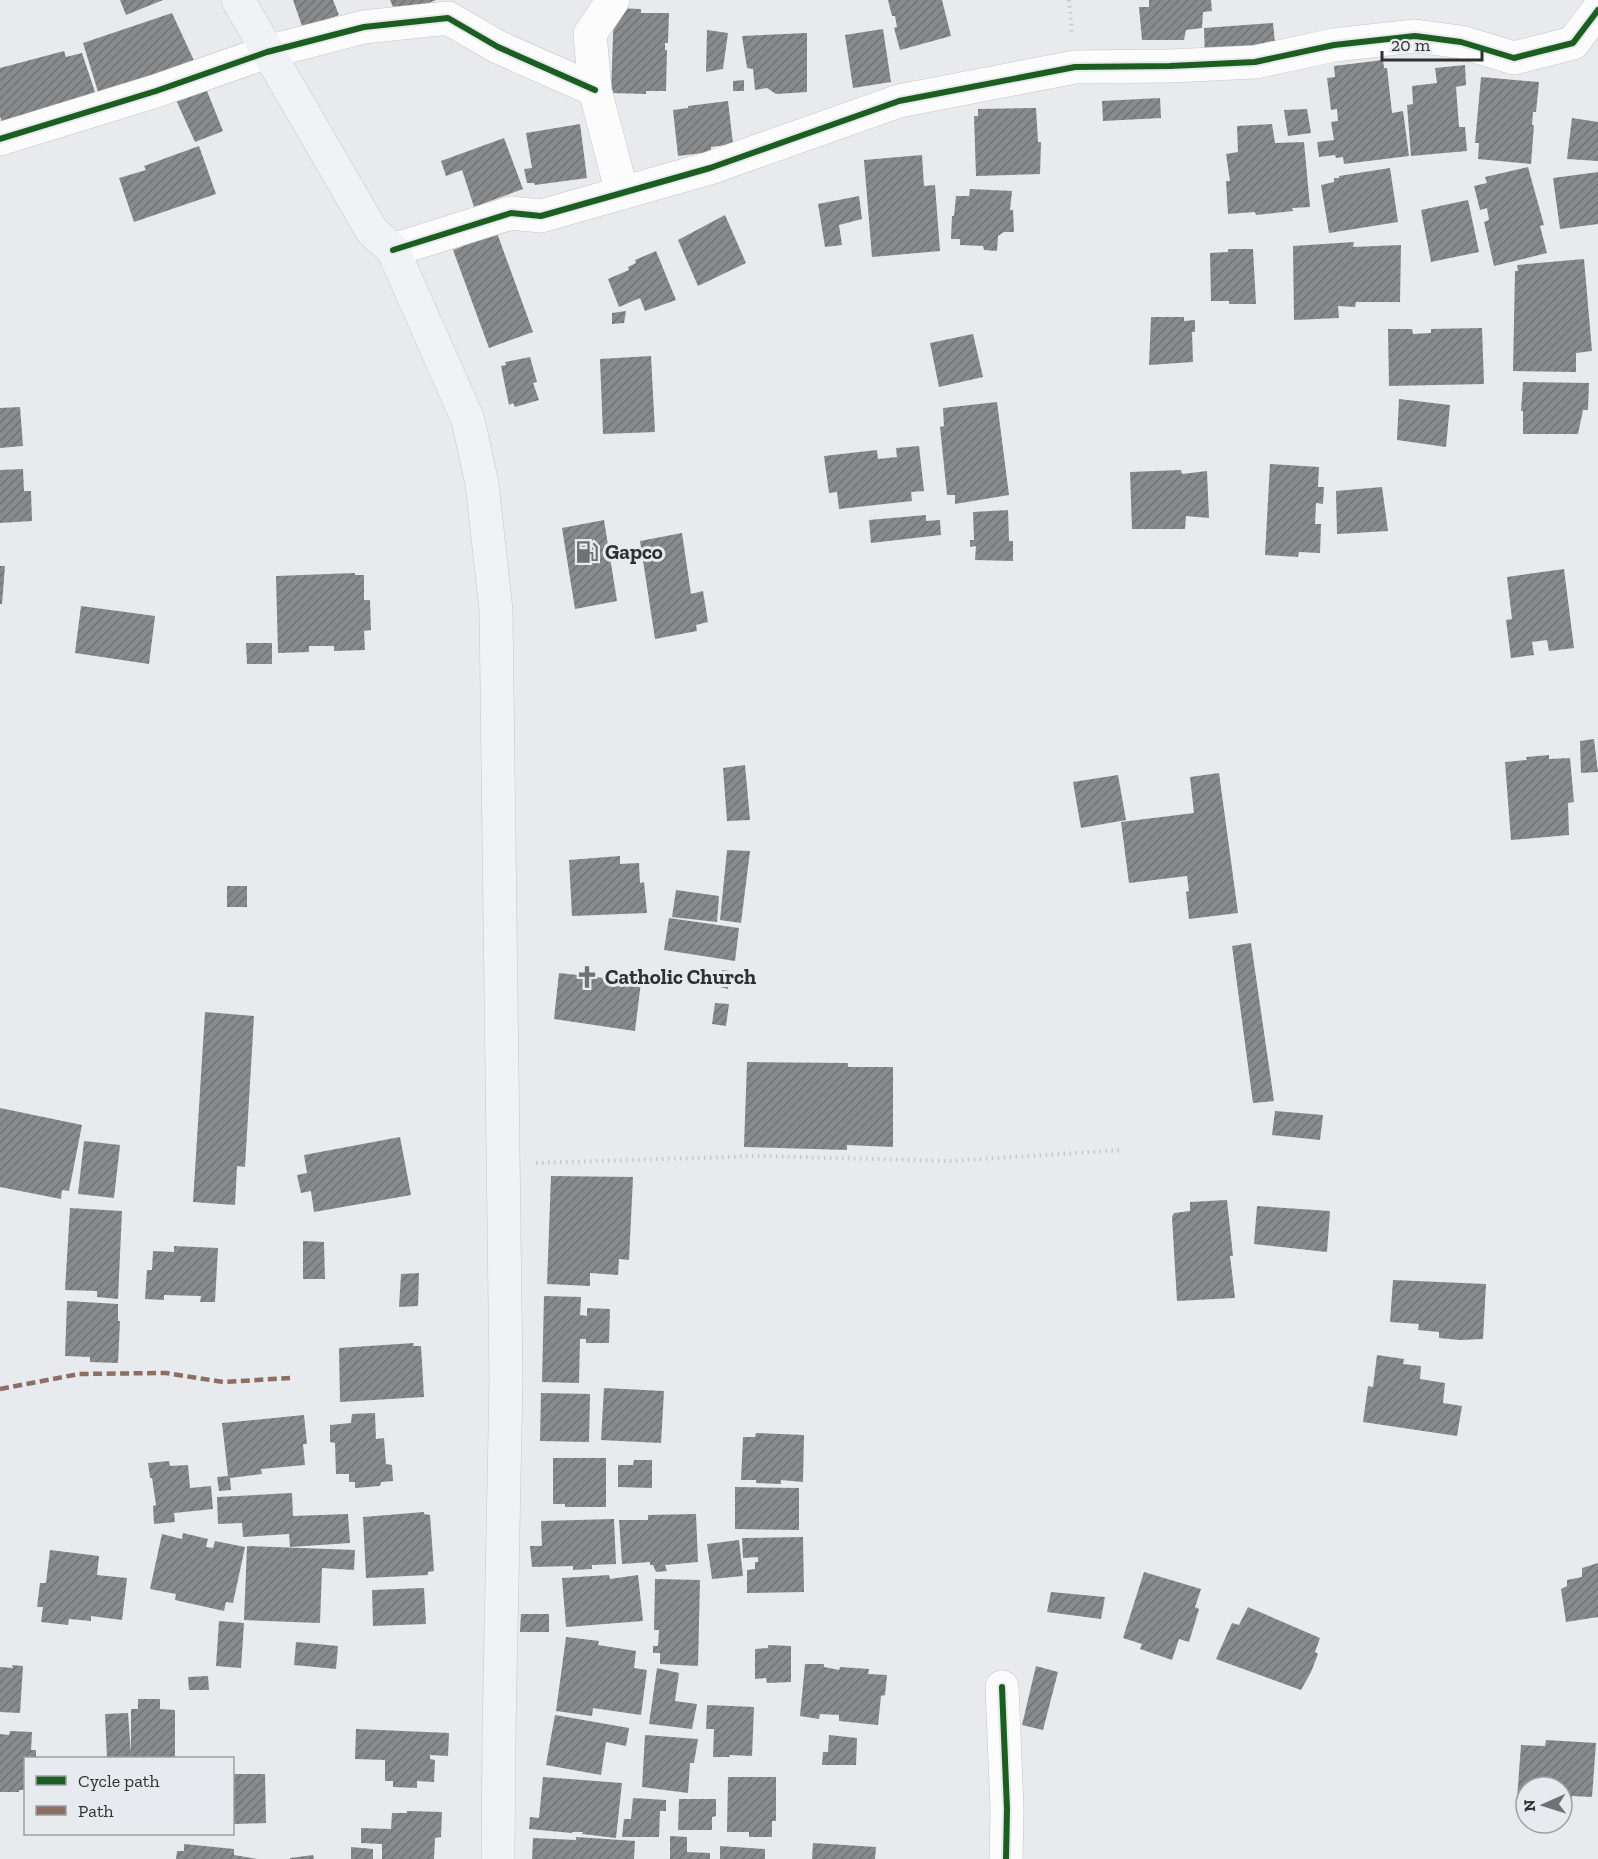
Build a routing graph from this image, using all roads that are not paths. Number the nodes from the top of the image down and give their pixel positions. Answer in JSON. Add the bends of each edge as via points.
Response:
{"nodes":[{"id":1,"x":238,"y":0,"type":"edge"},
{"id":2,"x":613,"y":0,"type":"edge"},
{"id":3,"x":1598,"y":10,"type":"edge"},
{"id":4,"x":267,"y":52,"type":"junction"},
{"id":5,"x":595,"y":90,"type":"junction"},
{"id":6,"x":0,"y":139,"type":"edge"},
{"id":7,"x":621,"y":193,"type":"junction"},
{"id":8,"x":393,"y":250,"type":"junction"},
{"id":9,"x":1002,"y":1687,"type":"dead end"},
{"id":10,"x":498,"y":1859,"type":"edge"},
{"id":11,"x":1006,"y":1859,"type":"edge"}],
"edges":[{"from":1,"to":4,"type":"main road"},
{"from":2,"to":5,"type":"street","via":[[590,34]]},
{"from":3,"to":7,"type":"street","via":[[1573,43],[1514,58],[1461,42],[1415,36],[1334,45],[1255,62],[1075,67],[899,101],[710,168]]},
{"from":4,"to":5,"type":"street","via":[[364,27],[448,18],[498,47]]},
{"from":4,"to":6,"type":"street"},
{"from":4,"to":8,"type":"main road","via":[[372,231]]},
{"from":5,"to":7,"type":"street"},
{"from":7,"to":8,"type":"street","via":[[541,216],[511,213]]},
{"from":8,"to":10,"type":"main road","via":[[468,420],[482,484],[496,610],[506,1380]]},
{"from":9,"to":11,"type":"street"}]}
